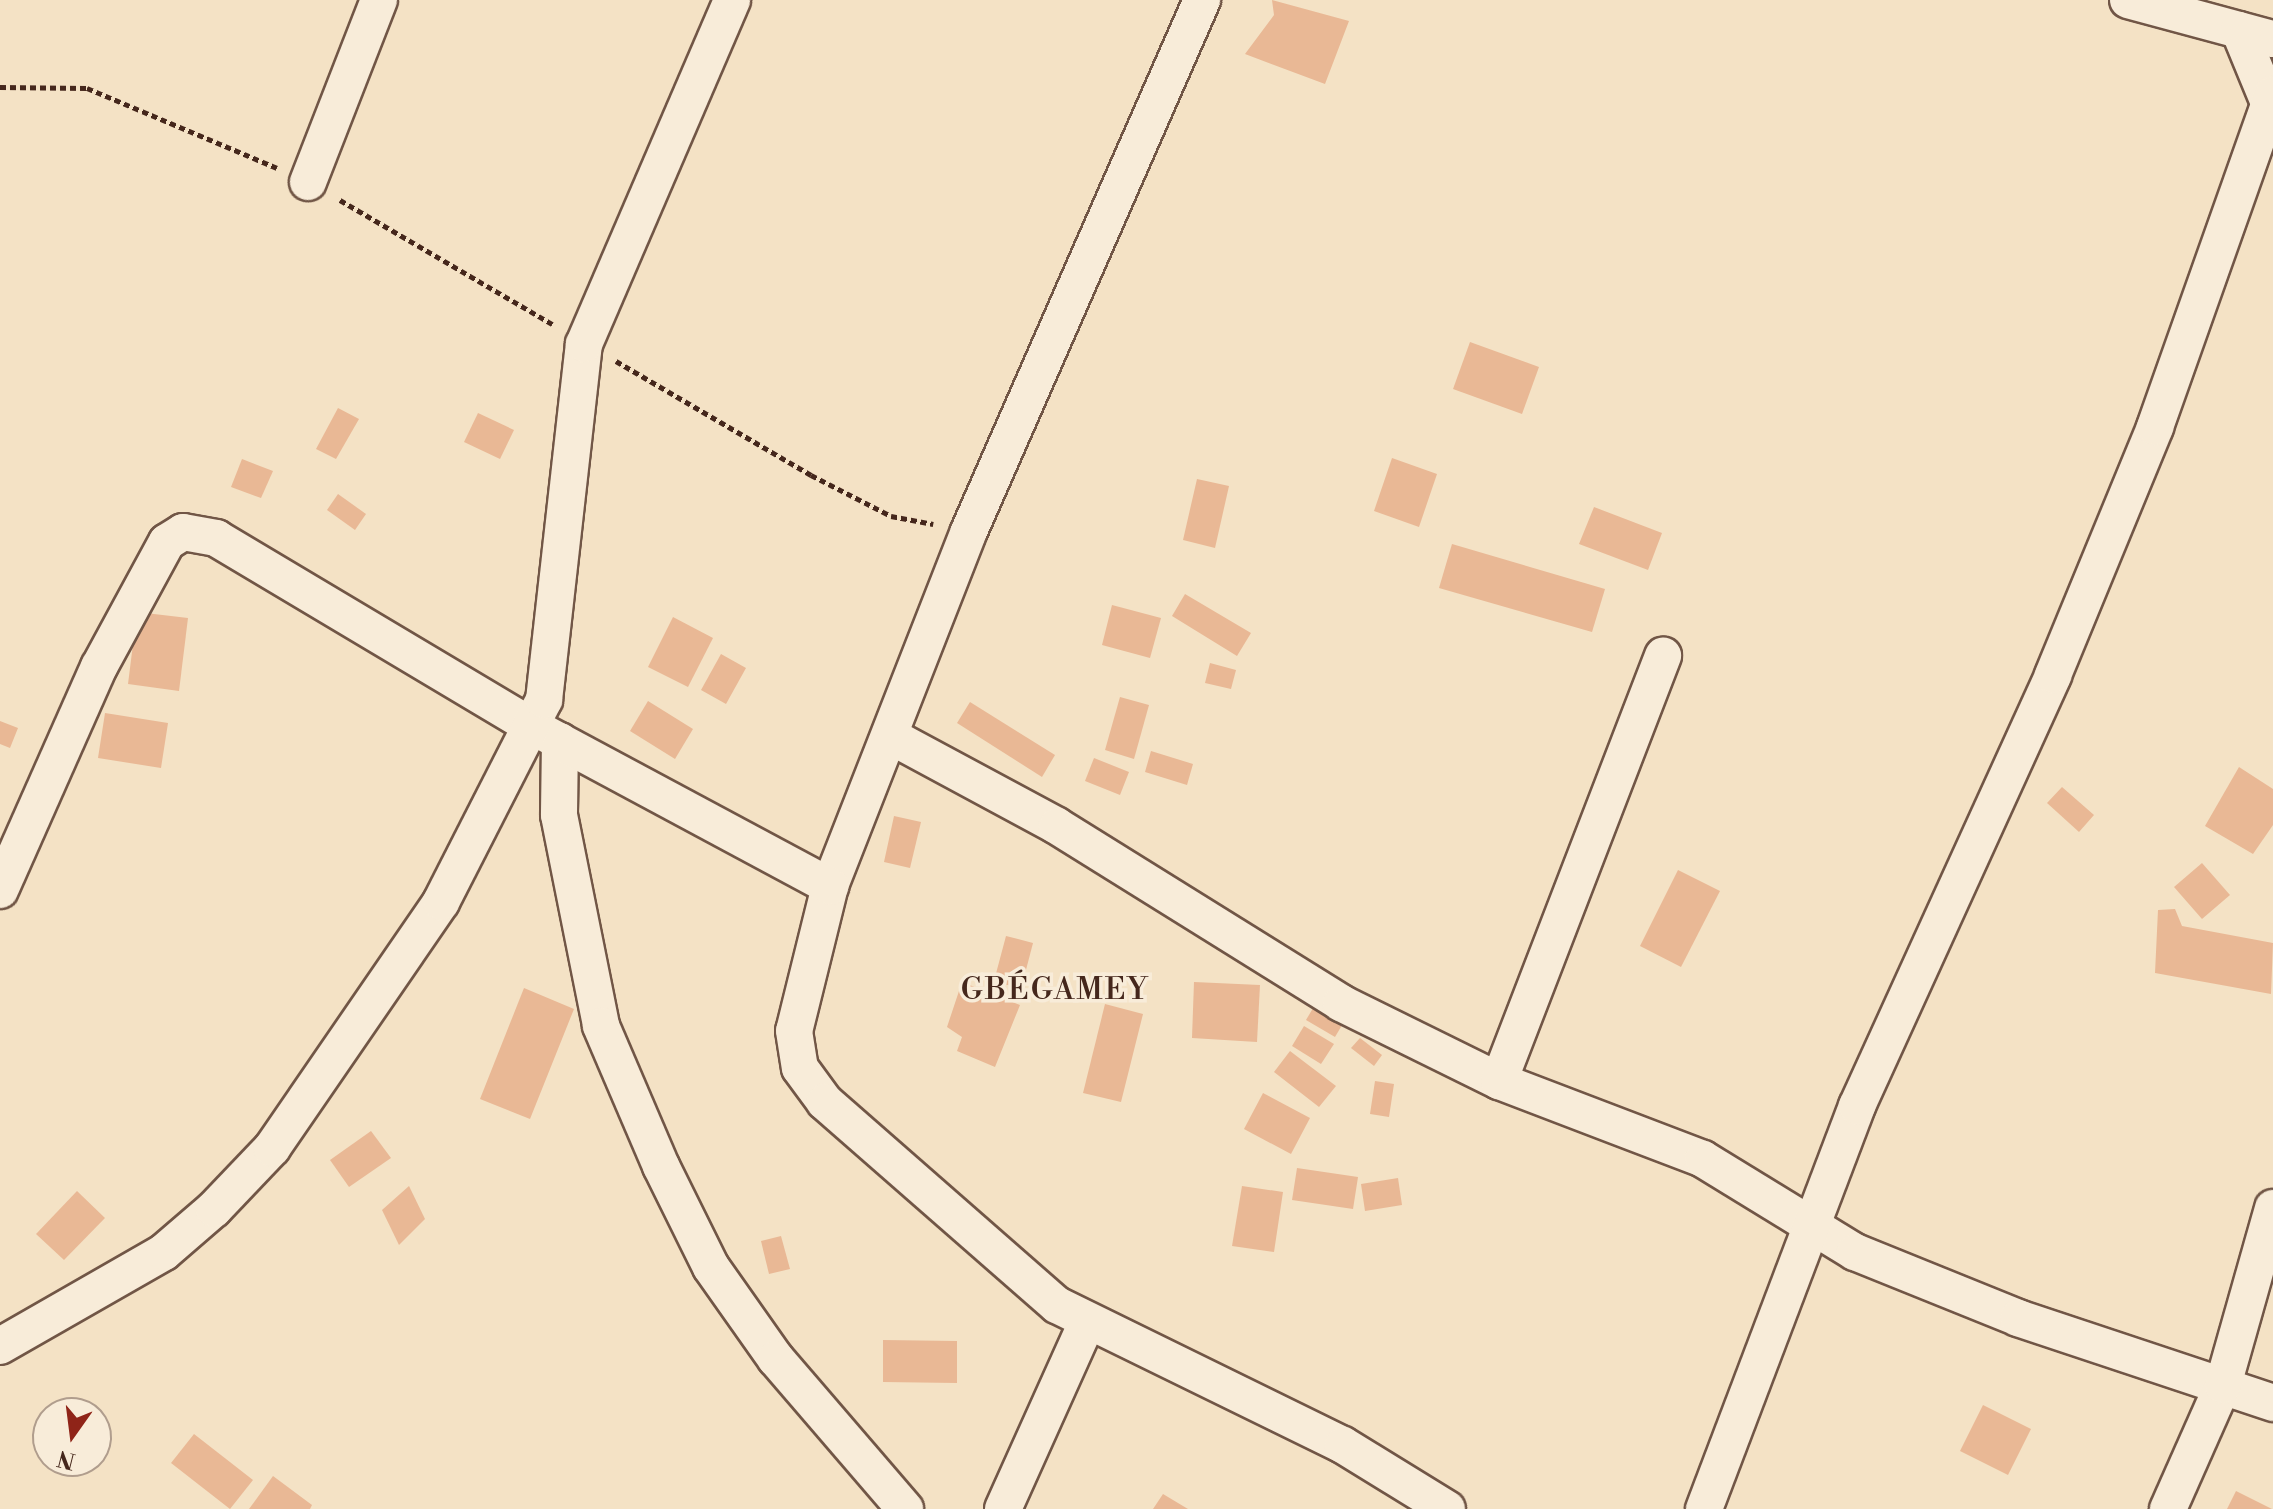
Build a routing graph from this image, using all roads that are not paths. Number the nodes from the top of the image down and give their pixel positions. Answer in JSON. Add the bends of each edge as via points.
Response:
{"nodes":[{"id":1,"x":379,"y":0,"type":"edge"},
{"id":2,"x":732,"y":0,"type":"edge"},
{"id":3,"x":1202,"y":0,"type":"edge"},
{"id":4,"x":2128,"y":0,"type":"edge"},
{"id":5,"x":2239,"y":30,"type":"junction"},
{"id":6,"x":2273,"y":39,"type":"edge"},
{"id":7,"x":2270,"y":96,"type":"edge"},
{"id":8,"x":308,"y":182,"type":"road end"},
{"id":9,"x":1663,"y":655,"type":"dead end"},
{"id":10,"x":547,"y":734,"type":"junction"},
{"id":11,"x":892,"y":737,"type":"junction"},
{"id":12,"x":830,"y":886,"type":"junction"},
{"id":13,"x":0,"y":890,"type":"edge"},
{"id":14,"x":1499,"y":1081,"type":"junction"},
{"id":15,"x":2273,"y":1208,"type":"edge"},
{"id":16,"x":1807,"y":1227,"type":"junction"},
{"id":17,"x":1087,"y":1322,"type":"junction"},
{"id":18,"x":0,"y":1346,"type":"edge"},
{"id":19,"x":2223,"y":1385,"type":"junction"},
{"id":20,"x":2273,"y":1403,"type":"edge"},
{"id":21,"x":905,"y":1509,"type":"edge"},
{"id":22,"x":1003,"y":1509,"type":"edge"},
{"id":23,"x":1447,"y":1509,"type":"edge"},
{"id":24,"x":1704,"y":1509,"type":"edge"},
{"id":25,"x":2168,"y":1509,"type":"edge"}],
"edges":[{"from":1,"to":8,"type":"street"},
{"from":2,"to":10,"type":"street","via":[[584,344],[550,658]]},
{"from":3,"to":11,"type":"street","via":[[969,531]]},
{"from":4,"to":5,"type":"street"},
{"from":5,"to":6,"type":"street"},
{"from":5,"to":7,"type":"street"},
{"from":7,"to":16,"type":"street","via":[[2216,265],[2137,471]]},
{"from":9,"to":14,"type":"street"},
{"from":10,"to":12,"type":"street"},
{"from":10,"to":13,"type":"street","via":[[216,538],[183,532],[167,542],[99,667]]},
{"from":10,"to":18,"type":"street","via":[[441,902],[272,1148],[164,1252]]},
{"from":10,"to":21,"type":"street","via":[[601,1026],[661,1166],[711,1267],[776,1359]]},
{"from":11,"to":12,"type":"street"},
{"from":11,"to":14,"type":"street","via":[[1057,826],[1341,1003]]},
{"from":12,"to":17,"type":"street","via":[[794,1031],[800,1068],[825,1102],[959,1222]]},
{"from":14,"to":16,"type":"street","via":[[1703,1159]]},
{"from":15,"to":19,"type":"street"},
{"from":16,"to":19,"type":"street","via":[[2018,1318]]},
{"from":16,"to":24,"type":"street"},
{"from":17,"to":22,"type":"street"},
{"from":17,"to":23,"type":"street","via":[[1343,1445]]},
{"from":19,"to":20,"type":"street"},
{"from":19,"to":25,"type":"street"}]}
